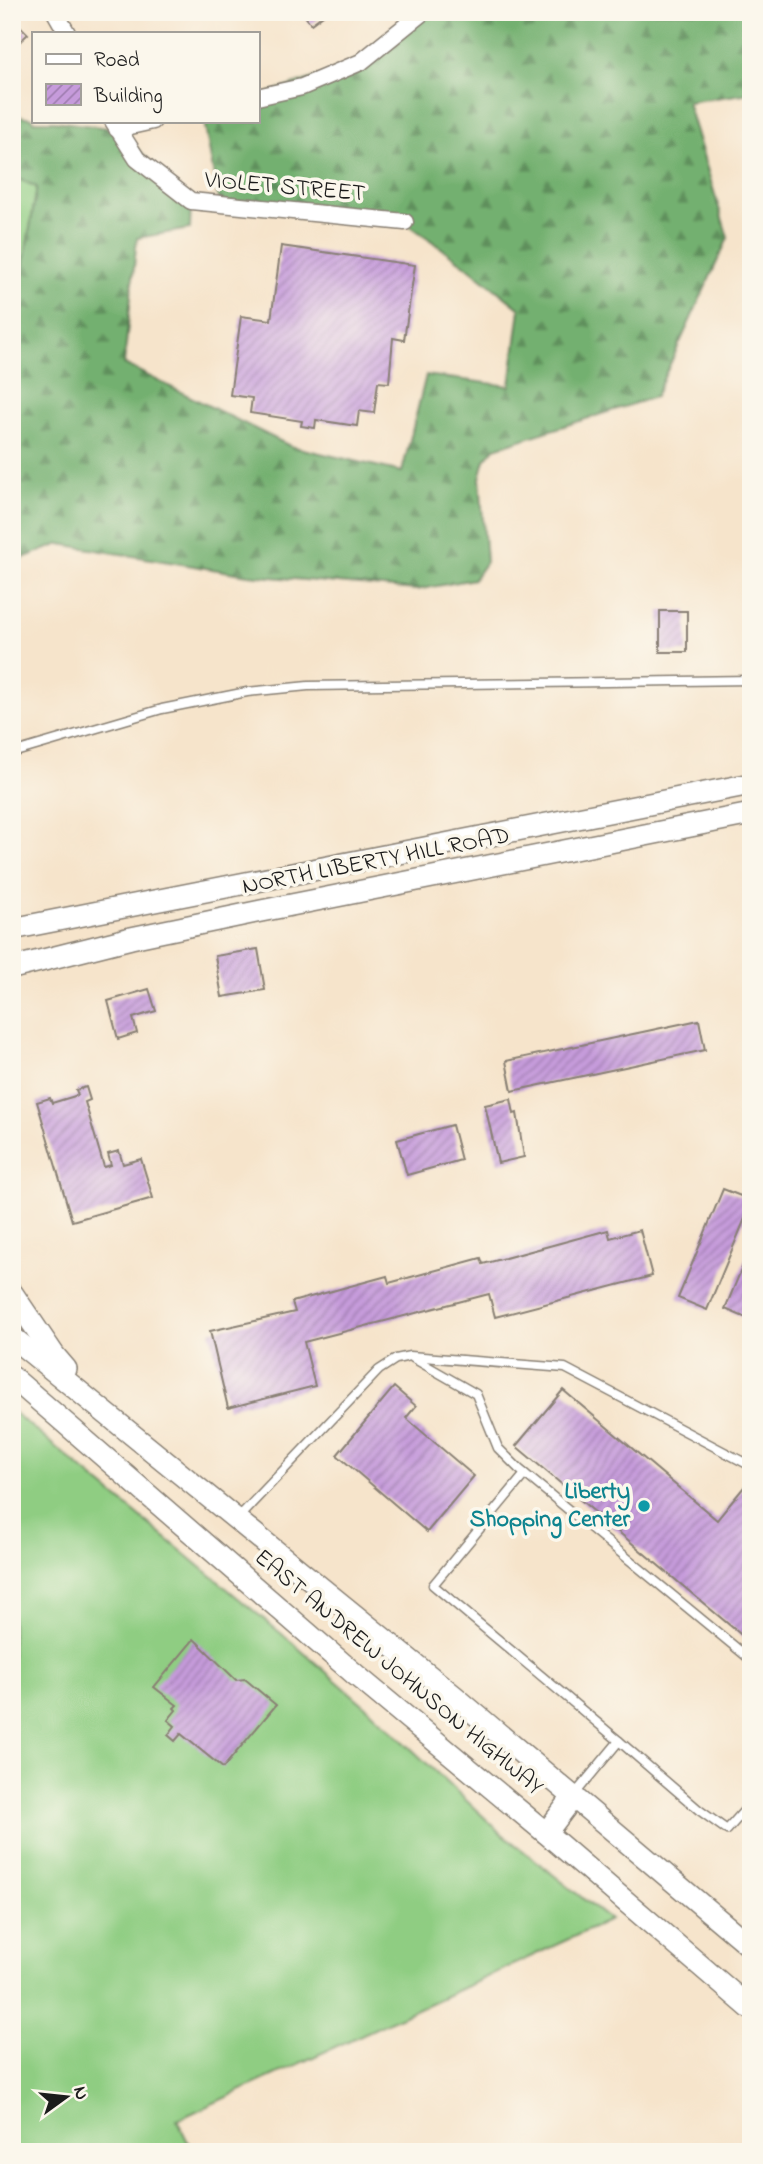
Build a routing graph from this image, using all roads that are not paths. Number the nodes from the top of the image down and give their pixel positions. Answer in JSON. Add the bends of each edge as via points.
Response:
{"nodes":[{"id":1,"x":55,"y":12,"type":"edge"},
{"id":2,"x":423,"y":12,"type":"edge"},
{"id":3,"x":66,"y":32,"type":"edge"},
{"id":4,"x":259,"y":97,"type":"edge"},
{"id":5,"x":144,"y":122,"type":"edge"},
{"id":6,"x":115,"y":125,"type":"edge"},
{"id":7,"x":405,"y":222,"type":"dead end"},
{"id":8,"x":751,"y":680,"type":"edge"},
{"id":9,"x":12,"y":753,"type":"edge"},
{"id":10,"x":751,"y":784,"type":"edge"},
{"id":11,"x":751,"y":814,"type":"edge"},
{"id":12,"x":12,"y":920,"type":"edge"},
{"id":13,"x":42,"y":923,"type":"junction"},
{"id":14,"x":12,"y":929,"type":"edge"},
{"id":15,"x":38,"y":962,"type":"junction"},
{"id":16,"x":12,"y":968,"type":"edge"},
{"id":17,"x":12,"y":974,"type":"edge"},
{"id":18,"x":12,"y":1293,"type":"edge"},
{"id":19,"x":12,"y":1337,"type":"edge"},
{"id":20,"x":410,"y":1356,"type":"junction"},
{"id":21,"x":12,"y":1377,"type":"edge"},
{"id":22,"x":100,"y":1408,"type":"junction"},
{"id":23,"x":751,"y":1466,"type":"edge"},
{"id":24,"x":525,"y":1474,"type":"junction"},
{"id":25,"x":237,"y":1520,"type":"junction"},
{"id":26,"x":213,"y":1549,"type":"junction"},
{"id":27,"x":751,"y":1660,"type":"edge"},
{"id":28,"x":619,"y":1741,"type":"junction"},
{"id":29,"x":573,"y":1796,"type":"junction"},
{"id":30,"x":751,"y":1803,"type":"edge"},
{"id":31,"x":546,"y":1833,"type":"junction"},
{"id":32,"x":751,"y":1947,"type":"edge"},
{"id":33,"x":751,"y":2009,"type":"edge"}],
"edges":[{"from":1,"to":3,"type":"street"},
{"from":2,"to":4,"type":"street","via":[[361,62],[302,87]]},
{"from":5,"to":6,"type":"street"},
{"from":6,"to":7,"type":"street","name":"VIOLET STREET","via":[[137,159],[191,201]]},
{"from":8,"to":9,"type":"lane","via":[[308,686],[247,692],[162,709]]},
{"from":10,"to":13,"type":"main road","name":"NORTH LIBERTY HILL ROAD"},
{"from":11,"to":15,"type":"main road","name":"NORTH LIBERTY HILL ROAD","via":[[131,938]]},
{"from":12,"to":13,"type":"main road"},
{"from":13,"to":14,"type":"main road","name":"NORTH LIBERTY HILL ROAD"},
{"from":15,"to":16,"type":"main road","name":"NORTH LIBERTY HILL ROAD"},
{"from":15,"to":17,"type":"main road"},
{"from":18,"to":22,"type":"main road","via":[[54,1355]]},
{"from":19,"to":22,"type":"main road","name":"EAST ANDREW JOHNSON HIGHWAY"},
{"from":20,"to":23,"type":"lane","via":[[565,1368]]},
{"from":20,"to":24,"type":"lane","via":[[475,1394],[498,1448]]},
{"from":20,"to":25,"type":"lane","via":[[379,1370]]},
{"from":21,"to":26,"type":"main road","name":"EAST ANDREW JOHNSON HIGHWAY"},
{"from":22,"to":25,"type":"main road","name":"EAST ANDREW JOHNSON HIGHWAY"},
{"from":24,"to":27,"type":"lane"},
{"from":24,"to":28,"type":"lane","via":[[433,1585]]},
{"from":25,"to":26,"type":"main road"},
{"from":25,"to":29,"type":"main road","name":"EAST ANDREW JOHNSON HIGHWAY"},
{"from":26,"to":31,"type":"main road","name":"EAST ANDREW JOHNSON HIGHWAY"},
{"from":28,"to":29,"type":"lane"},
{"from":28,"to":30,"type":"lane","via":[[727,1830]]},
{"from":29,"to":31,"type":"main road"},
{"from":29,"to":32,"type":"main road","name":"EAST ANDREW JOHNSON HIGHWAY"},
{"from":31,"to":33,"type":"main road","name":"EAST ANDREW JOHNSON HIGHWAY"}]}
